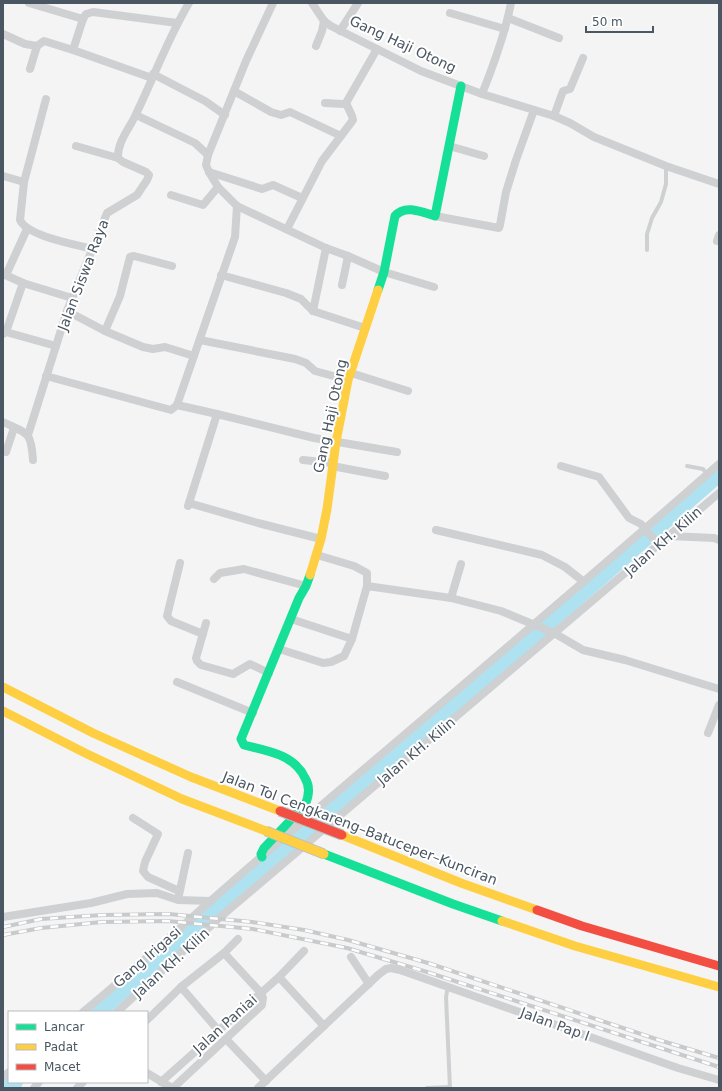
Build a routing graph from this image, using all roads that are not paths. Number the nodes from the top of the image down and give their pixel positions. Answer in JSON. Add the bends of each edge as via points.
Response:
{"nodes":[{"id":1,"x":29,"y":3,"type":"edge"},
{"id":2,"x":189,"y":3,"type":"edge"},
{"id":3,"x":272,"y":3,"type":"edge"},
{"id":4,"x":312,"y":3,"type":"edge"},
{"id":5,"x":358,"y":3,"type":"edge"},
{"id":6,"x":511,"y":3,"type":"edge"},
{"id":7,"x":450,"y":13,"type":"dead end"},
{"id":8,"x":508,"y":18,"type":"junction"},
{"id":9,"x":83,"y":19,"type":"junction"},
{"id":10,"x":324,"y":21,"type":"junction"},
{"id":11,"x":177,"y":23,"type":"junction"},
{"id":12,"x":505,"y":29,"type":"junction"},
{"id":13,"x":340,"y":31,"type":"junction"},
{"id":14,"x":3,"y":34,"type":"edge"},
{"id":15,"x":559,"y":38,"type":"dead end"},
{"id":16,"x":37,"y":46,"type":"junction"},
{"id":17,"x":316,"y":46,"type":"dead end"},
{"id":18,"x":377,"y":49,"type":"junction"},
{"id":19,"x":73,"y":50,"type":"junction"},
{"id":20,"x":583,"y":58,"type":"dead end"},
{"id":21,"x":30,"y":69,"type":"dead end"},
{"id":22,"x":153,"y":76,"type":"junction"},
{"id":23,"x":461,"y":86,"type":"junction"},
{"id":24,"x":234,"y":91,"type":"junction"},
{"id":25,"x":482,"y":94,"type":"junction"},
{"id":26,"x":46,"y":99,"type":"dead end"},
{"id":27,"x":325,"y":103,"type":"dead end"},
{"id":28,"x":346,"y":103,"type":"junction"},
{"id":29,"x":534,"y":110,"type":"junction"},
{"id":30,"x":136,"y":115,"type":"junction"},
{"id":31,"x":225,"y":115,"type":"junction"},
{"id":32,"x":554,"y":116,"type":"junction"},
{"id":33,"x":341,"y":136,"type":"junction"},
{"id":34,"x":76,"y":146,"type":"dead end"},
{"id":35,"x":449,"y":146,"type":"junction"},
{"id":36,"x":208,"y":155,"type":"junction"},
{"id":37,"x":484,"y":156,"type":"dead end"},
{"id":38,"x":118,"y":158,"type":"junction"},
{"id":39,"x":666,"y":166,"type":"junction"},
{"id":40,"x":208,"y":172,"type":"junction"},
{"id":41,"x":3,"y":176,"type":"edge"},
{"id":42,"x":24,"y":182,"type":"junction"},
{"id":43,"x":719,"y":184,"type":"edge"},
{"id":44,"x":218,"y":187,"type":"junction"},
{"id":45,"x":171,"y":195,"type":"dead end"},
{"id":46,"x":302,"y":198,"type":"junction"},
{"id":47,"x":237,"y":206,"type":"junction"},
{"id":48,"x":435,"y":216,"type":"junction"},
{"id":49,"x":27,"y":229,"type":"junction"},
{"id":50,"x":287,"y":230,"type":"junction"},
{"id":51,"x":326,"y":248,"type":"junction"},
{"id":52,"x":92,"y":249,"type":"junction"},
{"id":53,"x":647,"y":250,"type":"dead end"},
{"id":54,"x":348,"y":256,"type":"junction"},
{"id":55,"x":172,"y":266,"type":"dead end"},
{"id":56,"x":384,"y":272,"type":"junction"},
{"id":57,"x":4,"y":274,"type":"edge"},
{"id":58,"x":221,"y":276,"type":"junction"},
{"id":59,"x":23,"y":283,"type":"junction"},
{"id":60,"x":342,"y":285,"type":"dead end"},
{"id":61,"x":434,"y":287,"type":"dead end"},
{"id":62,"x":72,"y":298,"type":"junction"},
{"id":63,"x":313,"y":310,"type":"junction"},
{"id":64,"x":67,"y":311,"type":"junction"},
{"id":65,"x":365,"y":328,"type":"junction"},
{"id":66,"x":105,"y":331,"type":"junction"},
{"id":67,"x":5,"y":333,"type":"edge"},
{"id":68,"x":200,"y":340,"type":"junction"},
{"id":69,"x":56,"y":346,"type":"junction"},
{"id":70,"x":194,"y":356,"type":"junction"},
{"id":71,"x":46,"y":376,"type":"junction"},
{"id":72,"x":349,"y":377,"type":"junction"},
{"id":73,"x":408,"y":391,"type":"dead end"},
{"id":74,"x":177,"y":405,"type":"junction"},
{"id":75,"x":217,"y":414,"type":"junction"},
{"id":76,"x":3,"y":422,"type":"edge"},
{"id":77,"x":14,"y":428,"type":"junction"},
{"id":78,"x":28,"y":435,"type":"junction"},
{"id":79,"x":336,"y":442,"type":"junction"},
{"id":80,"x":3,"y":450,"type":"edge"},
{"id":81,"x":397,"y":452,"type":"dead end"},
{"id":82,"x":33,"y":460,"type":"dead end"},
{"id":83,"x":303,"y":460,"type":"dead end"},
{"id":84,"x":332,"y":464,"type":"junction"},
{"id":85,"x":719,"y":464,"type":"edge"},
{"id":86,"x":561,"y":466,"type":"dead end"},
{"id":87,"x":687,"y":466,"type":"dead end"},
{"id":88,"x":707,"y":474,"type":"junction"},
{"id":89,"x":385,"y":476,"type":"dead end"},
{"id":90,"x":719,"y":493,"type":"edge"},
{"id":91,"x":436,"y":530,"type":"dead end"},
{"id":92,"x":670,"y":536,"type":"junction"},
{"id":93,"x":652,"y":537,"type":"junction"},
{"id":94,"x":321,"y":540,"type":"junction"},
{"id":95,"x":719,"y":540,"type":"edge"},
{"id":96,"x":317,"y":555,"type":"junction"},
{"id":97,"x":180,"y":563,"type":"dead end"},
{"id":98,"x":461,"y":564,"type":"dead end"},
{"id":99,"x":214,"y":579,"type":"dead end"},
{"id":100,"x":584,"y":582,"type":"junction"},
{"id":101,"x":306,"y":586,"type":"junction"},
{"id":102,"x":367,"y":586,"type":"junction"},
{"id":103,"x":451,"y":598,"type":"junction"},
{"id":104,"x":291,"y":619,"type":"junction"},
{"id":105,"x":206,"y":623,"type":"dead end"},
{"id":106,"x":535,"y":626,"type":"junction"},
{"id":107,"x":551,"y":632,"type":"junction"},
{"id":108,"x":203,"y":634,"type":"junction"},
{"id":109,"x":352,"y":639,"type":"junction"},
{"id":110,"x":279,"y":649,"type":"junction"},
{"id":111,"x":269,"y":673,"type":"junction"},
{"id":112,"x":177,"y":682,"type":"dead end"},
{"id":113,"x":3,"y":687,"type":"edge"},
{"id":114,"x":719,"y":689,"type":"edge"},
{"id":115,"x":719,"y":705,"type":"edge"},
{"id":116,"x":3,"y":712,"type":"edge"},
{"id":117,"x":253,"y":713,"type":"junction"},
{"id":118,"x":708,"y":733,"type":"dead end"},
{"id":119,"x":133,"y":818,"type":"dead end"},
{"id":120,"x":188,"y":853,"type":"dead end"},
{"id":121,"x":262,"y":857,"type":"junction"},
{"id":122,"x":179,"y":890,"type":"junction"},
{"id":123,"x":178,"y":900,"type":"junction"},
{"id":124,"x":211,"y":901,"type":"junction"},
{"id":125,"x":3,"y":917,"type":"edge"},
{"id":126,"x":238,"y":939,"type":"dead end"},
{"id":127,"x":304,"y":951,"type":"dead end"},
{"id":128,"x":224,"y":953,"type":"junction"},
{"id":129,"x":351,"y":957,"type":"dead end"},
{"id":130,"x":719,"y":966,"type":"edge"},
{"id":131,"x":279,"y":977,"type":"junction"},
{"id":132,"x":369,"y":984,"type":"junction"},
{"id":133,"x":448,"y":986,"type":"junction"},
{"id":134,"x":719,"y":986,"type":"edge"},
{"id":135,"x":180,"y":987,"type":"junction"},
{"id":136,"x":261,"y":992,"type":"junction"},
{"id":137,"x":84,"y":1011,"type":"edge"},
{"id":138,"x":118,"y":1011,"type":"edge"},
{"id":139,"x":148,"y":1019,"type":"edge"},
{"id":140,"x":324,"y":1026,"type":"junction"},
{"id":141,"x":218,"y":1030,"type":"junction"},
{"id":142,"x":226,"y":1039,"type":"junction"},
{"id":143,"x":148,"y":1075,"type":"edge"},
{"id":144,"x":719,"y":1080,"type":"edge"},
{"id":145,"x":161,"y":1082,"type":"junction"},
{"id":146,"x":262,"y":1086,"type":"edge"},
{"id":147,"x":173,"y":1088,"type":"edge"},
{"id":148,"x":427,"y":1088,"type":"edge"},
{"id":149,"x":450,"y":1088,"type":"edge"}],
"edges":[{"from":1,"to":9,"type":"street"},
{"from":2,"to":11,"type":"street"},
{"from":3,"to":24,"type":"street"},
{"from":4,"to":10,"type":"street"},
{"from":5,"to":13,"type":"street"},
{"from":6,"to":8,"type":"street"},
{"from":7,"to":12,"type":"street"},
{"from":8,"to":12,"type":"street"},
{"from":8,"to":15,"type":"street"},
{"from":9,"to":11,"type":"street","via":[[86,14],[93,12]]},
{"from":9,"to":19,"type":"street"},
{"from":10,"to":13,"type":"street","name":"Gang Haji Otong"},
{"from":10,"to":17,"type":"street"},
{"from":11,"to":22,"type":"street"},
{"from":12,"to":25,"type":"street"},
{"from":13,"to":18,"type":"street","name":"Gang Haji Otong"},
{"from":14,"to":16,"type":"street","via":[[25,44]]},
{"from":16,"to":19,"type":"street","via":[[44,41]]},
{"from":16,"to":21,"type":"street"},
{"from":18,"to":23,"type":"street","name":"Gang Haji Otong","via":[[421,71]]},
{"from":18,"to":28,"type":"street"},
{"from":19,"to":22,"type":"street"},
{"from":20,"to":32,"type":"street","via":[[570,89],[564,91]]},
{"from":22,"to":30,"type":"street"},
{"from":22,"to":31,"type":"street","via":[[205,101]]},
{"from":23,"to":25,"type":"street"},
{"from":23,"to":35,"type":"main road","name":"Gang Haji Otong"},
{"from":24,"to":31,"type":"street"},
{"from":24,"to":33,"type":"street","via":[[272,112],[281,115],[290,112]]},
{"from":25,"to":29,"type":"street"},
{"from":26,"to":42,"type":"street"},
{"from":27,"to":28,"type":"street"},
{"from":28,"to":33,"type":"street","via":[[352,120]]},
{"from":29,"to":32,"type":"street"},
{"from":29,"to":48,"type":"street","via":[[506,192],[499,228]]},
{"from":30,"to":36,"type":"street","via":[[195,143]]},
{"from":30,"to":38,"type":"street","via":[[119,145]]},
{"from":31,"to":36,"type":"street"},
{"from":32,"to":39,"type":"street","via":[[594,137]]},
{"from":33,"to":46,"type":"street","via":[[322,161]]},
{"from":34,"to":38,"type":"street"},
{"from":35,"to":37,"type":"street"},
{"from":35,"to":48,"type":"main road","name":"Gang Haji Otong"},
{"from":36,"to":40,"type":"street"},
{"from":38,"to":52,"type":"street","name":"Jalan Siswa Raya","via":[[146,172],[147,180],[137,195],[107,213]]},
{"from":39,"to":43,"type":"street"},
{"from":39,"to":53,"type":"lane","via":[[666,184],[647,234]]},
{"from":40,"to":44,"type":"street"},
{"from":40,"to":46,"type":"street","via":[[262,188],[273,186]]},
{"from":41,"to":42,"type":"street"},
{"from":42,"to":49,"type":"street","via":[[20,220]]},
{"from":44,"to":45,"type":"street","via":[[203,205]]},
{"from":44,"to":47,"type":"street"},
{"from":46,"to":50,"type":"street"},
{"from":47,"to":50,"type":"street"},
{"from":47,"to":58,"type":"street","via":[[235,237]]},
{"from":48,"to":56,"type":"main road","name":"Gang Haji Otong","via":[[404,209],[396,213]]},
{"from":49,"to":52,"type":"street"},
{"from":49,"to":57,"type":"street"},
{"from":50,"to":51,"type":"street"},
{"from":51,"to":54,"type":"street"},
{"from":51,"to":63,"type":"street"},
{"from":52,"to":62,"type":"street","name":"Jalan Siswa Raya"},
{"from":54,"to":56,"type":"street"},
{"from":54,"to":60,"type":"street"},
{"from":55,"to":66,"type":"street","via":[[130,257],[120,296]]},
{"from":56,"to":61,"type":"street"},
{"from":56,"to":65,"type":"main road","name":"Gang Haji Otong"},
{"from":57,"to":59,"type":"street"},
{"from":58,"to":63,"type":"street","via":[[286,292],[301,299]]},
{"from":58,"to":68,"type":"street"},
{"from":59,"to":62,"type":"street"},
{"from":59,"to":67,"type":"street"},
{"from":62,"to":64,"type":"street","name":"Jalan Siswa Raya"},
{"from":63,"to":65,"type":"street"},
{"from":64,"to":66,"type":"street"},
{"from":64,"to":69,"type":"street","name":"Jalan Siswa Raya"},
{"from":65,"to":72,"type":"main road","name":"Gang Haji Otong"},
{"from":66,"to":70,"type":"street","via":[[143,347],[165,347]]},
{"from":67,"to":69,"type":"street"},
{"from":68,"to":70,"type":"street"},
{"from":68,"to":72,"type":"street","via":[[295,359],[306,363],[315,371],[332,377]]},
{"from":69,"to":71,"type":"street","name":"Jalan Siswa Raya"},
{"from":70,"to":74,"type":"street"},
{"from":71,"to":74,"type":"street","via":[[171,410]]},
{"from":71,"to":78,"type":"street","name":"Jalan Siswa Raya"},
{"from":72,"to":73,"type":"street"},
{"from":72,"to":79,"type":"main road","name":"Gang Haji Otong"},
{"from":74,"to":75,"type":"street"},
{"from":75,"to":79,"type":"street"},
{"from":75,"to":94,"type":"street","via":[[188,505]]},
{"from":76,"to":77,"type":"street"},
{"from":77,"to":78,"type":"street"},
{"from":77,"to":80,"type":"street","via":[[6,452]]},
{"from":78,"to":82,"type":"street","via":[[32,442]]},
{"from":79,"to":81,"type":"street"},
{"from":79,"to":84,"type":"main road","name":"Gang Haji Otong"},
{"from":83,"to":84,"type":"street"},
{"from":84,"to":89,"type":"street"},
{"from":84,"to":94,"type":"main road","name":"Gang Haji Otong"},
{"from":85,"to":88,"type":"street","name":"Jalan KH. Kilin"},
{"from":86,"to":93,"type":"street","via":[[599,477],[629,518],[641,524]]},
{"from":87,"to":88,"type":"lane","via":[[703,469]]},
{"from":88,"to":93,"type":"street","name":"Jalan KH. Kilin"},
{"from":90,"to":92,"type":"street","name":"Jalan KH. Kilin"},
{"from":91,"to":100,"type":"street","via":[[542,555],[565,567]]},
{"from":92,"to":93,"type":"street","name":"Jalan KH. Kilin"},
{"from":92,"to":95,"type":"street"},
{"from":93,"to":100,"type":"street","name":"Jalan KH. Kilin"},
{"from":93,"to":107,"type":"street","name":"Jalan KH. Kilin"},
{"from":94,"to":96,"type":"main road","name":"Gang Haji Otong"},
{"from":96,"to":101,"type":"main road","name":"Gang Haji Otong"},
{"from":96,"to":102,"type":"street","via":[[362,569],[367,573]]},
{"from":97,"to":108,"type":"street","via":[[166,616],[171,621]]},
{"from":98,"to":103,"type":"street"},
{"from":99,"to":101,"type":"street","via":[[220,573],[244,569]]},
{"from":100,"to":106,"type":"street","name":"Jalan KH. Kilin"},
{"from":101,"to":104,"type":"main road","name":"Gang Haji Otong"},
{"from":102,"to":103,"type":"street"},
{"from":102,"to":109,"type":"street"},
{"from":103,"to":106,"type":"street","via":[[501,610]]},
{"from":104,"to":109,"type":"street"},
{"from":104,"to":110,"type":"main road","name":"Gang Haji Otong"},
{"from":105,"to":108,"type":"street"},
{"from":106,"to":107,"type":"street"},
{"from":106,"to":121,"type":"street","name":"Jalan KH. Kilin"},
{"from":107,"to":114,"type":"street","via":[[583,650]]},
{"from":107,"to":138,"type":"street","name":"Jalan KH. Kilin","via":[[218,920]]},
{"from":108,"to":111,"type":"street","via":[[196,658],[201,665],[231,674],[250,664]]},
{"from":109,"to":110,"type":"street","via":[[344,656],[331,662]]},
{"from":110,"to":111,"type":"main road","name":"Gang Haji Otong"},
{"from":111,"to":117,"type":"main road","name":"Gang Haji Otong"},
{"from":112,"to":117,"type":"street"},
{"from":113,"to":130,"type":"main road","name":"Jalan Tol Cengkareng–Batuceper–Kunciran","bridge":true,"via":[[93,733],[191,777],[461,883],[582,926]]},
{"from":115,"to":118,"type":"street"},
{"from":116,"to":134,"type":"main road","bridge":true,"via":[[182,799],[453,904],[575,946]]},
{"from":117,"to":121,"type":"main road","name":"Gang Haji Otong","via":[[241,739],[242,743],[287,757],[305,774],[309,788],[305,805],[264,848]]},
{"from":119,"to":122,"type":"street","via":[[158,834],[143,871],[148,878]]},
{"from":120,"to":122,"type":"street"},
{"from":121,"to":124,"type":"street","name":"Jalan KH. Kilin"},
{"from":122,"to":123,"type":"street"},
{"from":123,"to":124,"type":"street"},
{"from":123,"to":125,"type":"street","via":[[157,893],[127,894],[91,904]]},
{"from":124,"to":137,"type":"street","name":"Gang Irigasi"},
{"from":126,"to":128,"type":"street"},
{"from":127,"to":131,"type":"street"},
{"from":128,"to":135,"type":"street"},
{"from":128,"to":136,"type":"street"},
{"from":129,"to":132,"type":"street"},
{"from":131,"to":136,"type":"street"},
{"from":131,"to":140,"type":"street"},
{"from":132,"to":133,"type":"street","name":"Jalan Pap I","via":[[386,969],[391,968]]},
{"from":132,"to":140,"type":"street"},
{"from":133,"to":144,"type":"street","name":"Jalan Pap I","via":[[678,1068]]},
{"from":133,"to":149,"type":"lane","via":[[446,997]]},
{"from":135,"to":139,"type":"street"},
{"from":135,"to":141,"type":"street"},
{"from":136,"to":141,"type":"street","name":"Jalan Paniai"},
{"from":136,"to":142,"type":"street","name":"Jalan Paniai","via":[[262,1005]]},
{"from":140,"to":146,"type":"street"},
{"from":141,"to":145,"type":"street","name":"Jalan Paniai"},
{"from":142,"to":146,"type":"street"},
{"from":142,"to":147,"type":"street","name":"Jalan Paniai"},
{"from":143,"to":145,"type":"street"},
{"from":145,"to":147,"type":"street"},
{"from":148,"to":149,"type":"lane"}]}
